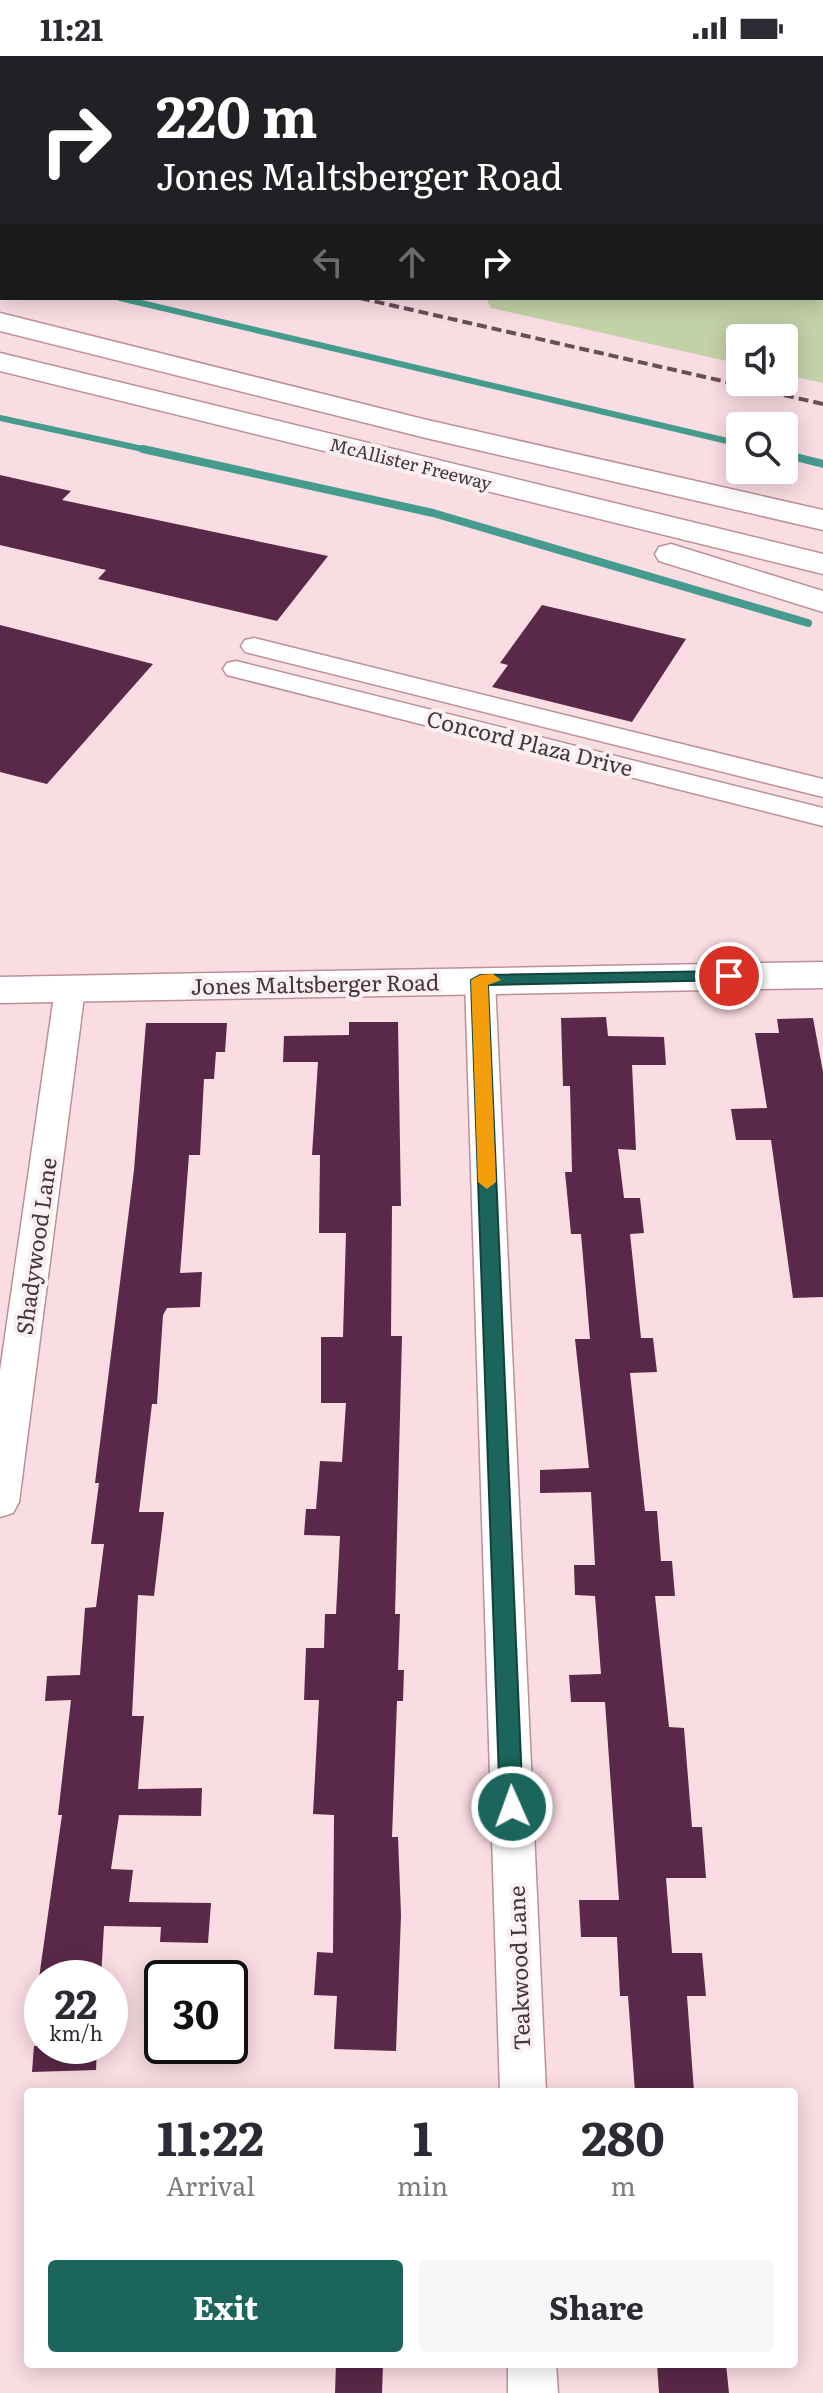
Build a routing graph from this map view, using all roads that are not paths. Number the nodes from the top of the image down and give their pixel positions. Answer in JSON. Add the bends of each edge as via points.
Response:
{"nodes":[{"id":1,"x":0,"y":322,"type":"edge"},
{"id":2,"x":0,"y":362,"type":"edge"},
{"id":3,"x":322,"y":442,"type":"junction"},
{"id":4,"x":823,"y":520,"type":"edge"},
{"id":5,"x":823,"y":564,"type":"edge"},
{"id":6,"x":823,"y":602,"type":"edge"},
{"id":7,"x":254,"y":646,"type":"dead end"},
{"id":8,"x":236,"y":669,"type":"dead end"},
{"id":9,"x":823,"y":788,"type":"edge"},
{"id":10,"x":823,"y":817,"type":"edge"},
{"id":11,"x":823,"y":975,"type":"edge"},
{"id":12,"x":480,"y":980,"type":"junction"},
{"id":13,"x":70,"y":989,"type":"junction"},
{"id":14,"x":0,"y":990,"type":"edge"},
{"id":15,"x":0,"y":1502,"type":"edge"},
{"id":16,"x":523,"y":2088,"type":"edge"},
{"id":17,"x":532,"y":2368,"type":"edge"},
{"id":18,"x":533,"y":2393,"type":"edge"}],
"edges":[{"from":1,"to":4,"type":"main road","name":"McAllister Freeway","via":[[426,429]]},
{"from":2,"to":3,"type":"main road","name":"McAllister Freeway"},
{"from":3,"to":5,"type":"main road","name":"McAllister Freeway"},
{"from":3,"to":6,"type":"main road"},
{"from":7,"to":9,"type":"street","name":"Concord Plaza Drive"},
{"from":8,"to":10,"type":"street","name":"Concord Plaza Drive"},
{"from":11,"to":12,"type":"main road","name":"Jones Maltsberger Road"},
{"from":12,"to":13,"type":"main road","name":"Jones Maltsberger Road"},
{"from":12,"to":16,"type":"street","name":"Teakwood Lane"},
{"from":13,"to":14,"type":"main road","name":"Jones Maltsberger Road"},
{"from":13,"to":15,"type":"street","name":"Shadywood Lane"},
{"from":17,"to":18,"type":"street"}]}
